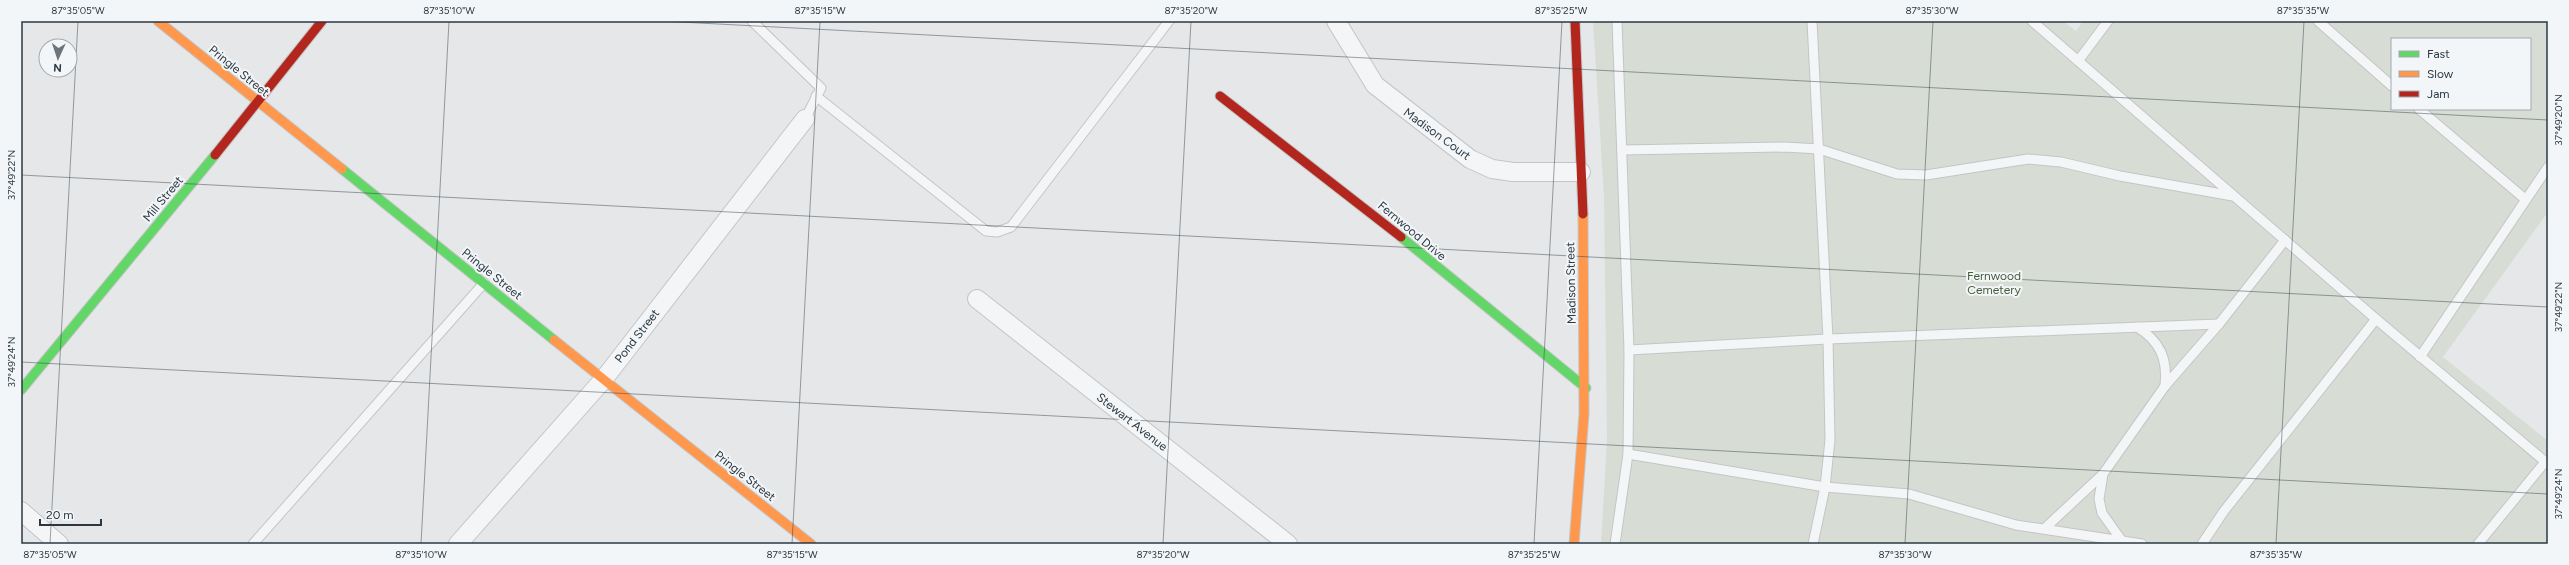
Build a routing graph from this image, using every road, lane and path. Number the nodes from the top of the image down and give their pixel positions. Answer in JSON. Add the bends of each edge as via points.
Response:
{"nodes":[{"id":1,"x":158,"y":21,"type":"edge"},
{"id":2,"x":322,"y":21,"type":"edge"},
{"id":3,"x":752,"y":21,"type":"edge"},
{"id":4,"x":1169,"y":21,"type":"edge"},
{"id":5,"x":1336,"y":21,"type":"edge"},
{"id":6,"x":1575,"y":21,"type":"edge"},
{"id":7,"x":1617,"y":21,"type":"edge"},
{"id":8,"x":1812,"y":21,"type":"edge"},
{"id":9,"x":2032,"y":21,"type":"edge"},
{"id":10,"x":2108,"y":21,"type":"edge"},
{"id":11,"x":2318,"y":21,"type":"edge"},
{"id":12,"x":2078,"y":61,"type":"junction"},
{"id":13,"x":2391,"y":85,"type":"edge"},
{"id":14,"x":816,"y":96,"type":"junction"},
{"id":15,"x":1220,"y":96,"type":"dead end"},
{"id":16,"x":258,"y":102,"type":"junction"},
{"id":17,"x":2420,"y":110,"type":"edge"},
{"id":18,"x":805,"y":119,"type":"joint"},
{"id":19,"x":1819,"y":149,"type":"junction"},
{"id":20,"x":1622,"y":150,"type":"junction"},
{"id":21,"x":2548,"y":167,"type":"edge"},
{"id":22,"x":1581,"y":172,"type":"junction"},
{"id":23,"x":2234,"y":196,"type":"junction"},
{"id":24,"x":2525,"y":199,"type":"junction"},
{"id":25,"x":2285,"y":240,"type":"junction"},
{"id":26,"x":484,"y":283,"type":"junction"},
{"id":27,"x":977,"y":299,"type":"dead end"},
{"id":28,"x":2376,"y":319,"type":"junction"},
{"id":29,"x":2219,"y":324,"type":"junction"},
{"id":30,"x":2137,"y":327,"type":"junction"},
{"id":31,"x":1828,"y":339,"type":"junction"},
{"id":32,"x":1628,"y":350,"type":"junction"},
{"id":33,"x":2420,"y":357,"type":"junction"},
{"id":34,"x":603,"y":380,"type":"junction"},
{"id":35,"x":2165,"y":386,"type":"junction"},
{"id":36,"x":1586,"y":388,"type":"junction"},
{"id":37,"x":21,"y":390,"type":"edge"},
{"id":38,"x":1628,"y":454,"type":"junction"},
{"id":39,"x":2547,"y":463,"type":"edge"},
{"id":40,"x":2103,"y":474,"type":"junction"},
{"id":41,"x":1825,"y":487,"type":"junction"},
{"id":42,"x":21,"y":511,"type":"edge"},
{"id":43,"x":2044,"y":529,"type":"junction"},
{"id":44,"x":2122,"y":541,"type":"junction"},
{"id":45,"x":59,"y":544,"type":"edge"},
{"id":46,"x":253,"y":544,"type":"edge"},
{"id":47,"x":458,"y":544,"type":"edge"},
{"id":48,"x":812,"y":544,"type":"edge"},
{"id":49,"x":1288,"y":544,"type":"edge"},
{"id":50,"x":1574,"y":544,"type":"edge"},
{"id":51,"x":1615,"y":544,"type":"edge"},
{"id":52,"x":1813,"y":544,"type":"edge"},
{"id":53,"x":2142,"y":544,"type":"edge"},
{"id":54,"x":2202,"y":544,"type":"edge"},
{"id":55,"x":2478,"y":544,"type":"edge"}],
"edges":[{"from":1,"to":16,"type":"street","name":"Pringle Street"},
{"from":2,"to":16,"type":"street","name":"Mill Street"},
{"from":3,"to":14,"type":"lane","via":[[821,88]]},
{"from":4,"to":14,"type":"lane","via":[[1011,227],[997,232],[986,231]]},
{"from":5,"to":22,"type":"street","name":"Madison Court","via":[[1375,85],[1470,159],[1492,169],[1513,172]]},
{"from":6,"to":22,"type":"street","name":"Madison Street"},
{"from":7,"to":20,"type":"lane"},
{"from":8,"to":19,"type":"lane"},
{"from":9,"to":12,"type":"lane"},
{"from":10,"to":12,"type":"lane"},
{"from":11,"to":13,"type":"lane"},
{"from":12,"to":23,"type":"lane"},
{"from":14,"to":18,"type":"lane"},
{"from":15,"to":36,"type":"street","name":"Fernwood Drive","via":[[1350,195]]},
{"from":16,"to":26,"type":"street","name":"Pringle Street"},
{"from":16,"to":37,"type":"street","name":"Mill Street"},
{"from":17,"to":24,"type":"lane"},
{"from":18,"to":34,"type":"street","name":"Pond Street"},
{"from":19,"to":20,"type":"lane","via":[[1785,147]]},
{"from":19,"to":23,"type":"lane","via":[[1897,174],[1926,175],[2028,159],[2061,162],[2150,182]]},
{"from":19,"to":31,"type":"lane"},
{"from":20,"to":32,"type":"lane"},
{"from":21,"to":24,"type":"lane"},
{"from":22,"to":36,"type":"street","name":"Madison Street"},
{"from":23,"to":25,"type":"lane"},
{"from":24,"to":33,"type":"lane","via":[[2444,326]]},
{"from":25,"to":28,"type":"lane"},
{"from":25,"to":29,"type":"lane"},
{"from":26,"to":34,"type":"street","name":"Pringle Street"},
{"from":26,"to":46,"type":"lane"},
{"from":27,"to":49,"type":"street","name":"Stewart Avenue"},
{"from":28,"to":33,"type":"lane"},
{"from":28,"to":54,"type":"lane","via":[[2224,511]]},
{"from":29,"to":30,"type":"lane"},
{"from":29,"to":35,"type":"lane"},
{"from":30,"to":31,"type":"lane"},
{"from":30,"to":35,"type":"lane","via":[[2157,342],[2163,353]]},
{"from":31,"to":32,"type":"lane"},
{"from":31,"to":41,"type":"lane","via":[[1830,440]]},
{"from":32,"to":38,"type":"lane"},
{"from":33,"to":39,"type":"lane"},
{"from":34,"to":47,"type":"street","name":"Pond Street"},
{"from":34,"to":48,"type":"street","name":"Pringle Street"},
{"from":35,"to":40,"type":"lane"},
{"from":36,"to":50,"type":"street","name":"Madison Street"},
{"from":38,"to":41,"type":"lane"},
{"from":38,"to":51,"type":"lane"},
{"from":39,"to":55,"type":"lane"},
{"from":40,"to":43,"type":"lane"},
{"from":40,"to":44,"type":"lane","via":[[2099,499],[2102,513]]},
{"from":41,"to":43,"type":"lane","via":[[1909,494],[1995,520]]},
{"from":41,"to":52,"type":"lane"},
{"from":42,"to":45,"type":"street"},
{"from":43,"to":44,"type":"lane"},
{"from":44,"to":53,"type":"lane"}]}
